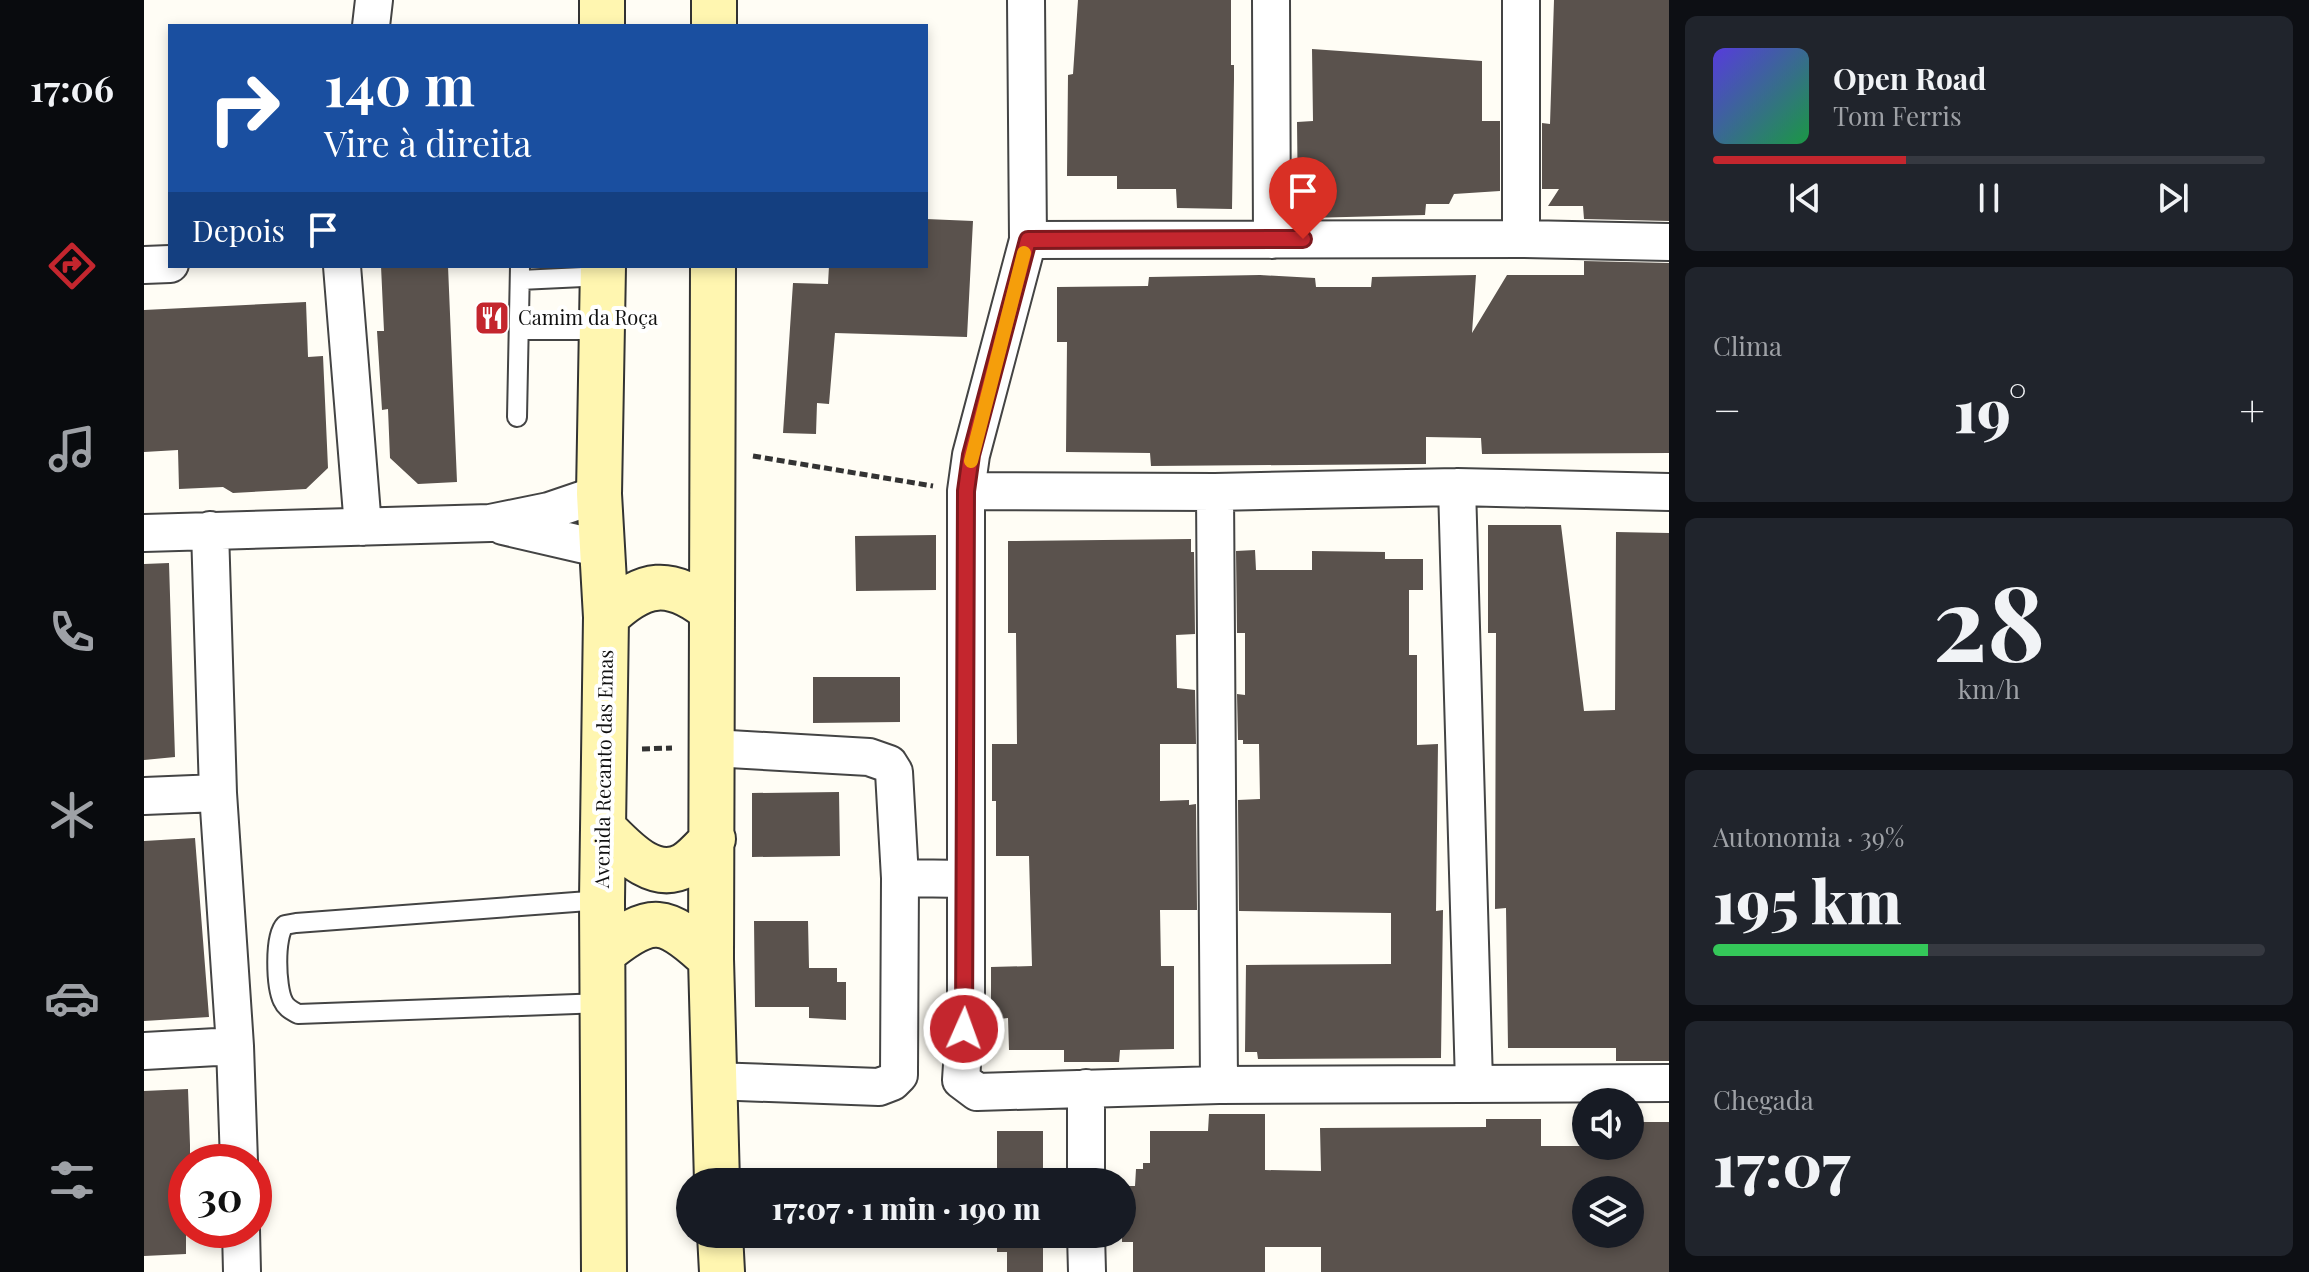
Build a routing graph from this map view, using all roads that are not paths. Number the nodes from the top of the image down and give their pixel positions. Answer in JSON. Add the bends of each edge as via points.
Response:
{"nodes":[{"id":1,"x":374,"y":0,"type":"edge"},
{"id":2,"x":602,"y":0,"type":"edge"},
{"id":3,"x":714,"y":0,"type":"edge"},
{"id":4,"x":1026,"y":0,"type":"edge"},
{"id":5,"x":1271,"y":0,"type":"edge"},
{"id":6,"x":1521,"y":0,"type":"edge"},
{"id":7,"x":371,"y":24,"type":"edge"},
{"id":8,"x":602,"y":24,"type":"edge"},
{"id":9,"x":714,"y":24,"type":"edge"},
{"id":10,"x":1521,"y":239,"type":"junction"},
{"id":11,"x":1028,"y":240,"type":"junction"},
{"id":12,"x":1272,"y":240,"type":"junction"},
{"id":13,"x":1669,"y":242,"type":"edge"},
{"id":14,"x":168,"y":264,"type":"edge"},
{"id":15,"x":144,"y":265,"type":"edge"},
{"id":16,"x":342,"y":268,"type":"edge"},
{"id":17,"x":713,"y":268,"type":"edge"},
{"id":18,"x":604,"y":271,"type":"edge"},
{"id":19,"x":520,"y":273,"type":"edge"},
{"id":20,"x":519,"y":330,"type":"junction"},
{"id":21,"x":602,"y":330,"type":"junction"},
{"id":22,"x":517,"y":417,"type":"dead end"},
{"id":23,"x":1457,"y":487,"type":"junction"},
{"id":24,"x":966,"y":491,"type":"junction"},
{"id":25,"x":1215,"y":492,"type":"junction"},
{"id":26,"x":1669,"y":492,"type":"edge"},
{"id":27,"x":599,"y":494,"type":"junction"},
{"id":28,"x":490,"y":523,"type":"junction"},
{"id":29,"x":363,"y":527,"type":"junction"},
{"id":30,"x":210,"y":530,"type":"junction"},
{"id":31,"x":144,"y":533,"type":"edge"},
{"id":32,"x":602,"y":549,"type":"junction"},
{"id":33,"x":712,"y":611,"type":"junction"},
{"id":34,"x":606,"y":617,"type":"junction"},
{"id":35,"x":712,"y":748,"type":"junction"},
{"id":36,"x":218,"y":793,"type":"junction"},
{"id":37,"x":144,"y":796,"type":"edge"},
{"id":38,"x":605,"y":830,"type":"junction"},
{"id":39,"x":713,"y":839,"type":"junction"},
{"id":40,"x":900,"y":878,"type":"junction"},
{"id":41,"x":966,"y":879,"type":"junction"},
{"id":42,"x":602,"y":900,"type":"junction"},
{"id":43,"x":603,"y":953,"type":"junction"},
{"id":44,"x":711,"y":959,"type":"junction"},
{"id":45,"x":603,"y":1003,"type":"junction"},
{"id":46,"x":235,"y":1046,"type":"junction"},
{"id":47,"x":144,"y":1051,"type":"edge"},
{"id":48,"x":712,"y":1081,"type":"junction"},
{"id":49,"x":1474,"y":1083,"type":"junction"},
{"id":50,"x":1669,"y":1083,"type":"edge"},
{"id":51,"x":1219,"y":1085,"type":"junction"},
{"id":52,"x":1086,"y":1088,"type":"junction"},
{"id":53,"x":238,"y":1144,"type":"edge"},
{"id":54,"x":716,"y":1168,"type":"edge"},
{"id":55,"x":1086,"y":1168,"type":"edge"},
{"id":56,"x":241,"y":1248,"type":"edge"},
{"id":57,"x":721,"y":1248,"type":"edge"},
{"id":58,"x":1086,"y":1248,"type":"edge"},
{"id":59,"x":242,"y":1272,"type":"edge"},
{"id":60,"x":604,"y":1272,"type":"edge"},
{"id":61,"x":722,"y":1272,"type":"edge"},
{"id":62,"x":1087,"y":1272,"type":"edge"}],
"edges":[{"from":1,"to":7,"type":"street"},
{"from":2,"to":8,"type":"main road"},
{"from":3,"to":9,"type":"main road"},
{"from":4,"to":11,"type":"street"},
{"from":5,"to":12,"type":"street"},
{"from":6,"to":10,"type":"street"},
{"from":10,"to":12,"type":"street"},
{"from":10,"to":13,"type":"street"},
{"from":11,"to":12,"type":"street"},
{"from":11,"to":24,"type":"street"},
{"from":14,"to":15,"type":"street"},
{"from":16,"to":29,"type":"street"},
{"from":17,"to":33,"type":"main road"},
{"from":18,"to":19,"type":"lane"},
{"from":18,"to":21,"type":"main road","name":"Avenida Recanto das Emas"},
{"from":19,"to":20,"type":"lane"},
{"from":20,"to":21,"type":"lane"},
{"from":20,"to":22,"type":"lane"},
{"from":21,"to":27,"type":"main road","name":"Avenida Recanto das Emas"},
{"from":23,"to":25,"type":"street"},
{"from":23,"to":26,"type":"street"},
{"from":23,"to":49,"type":"street"},
{"from":24,"to":25,"type":"street"},
{"from":24,"to":41,"type":"street"},
{"from":25,"to":51,"type":"street"},
{"from":27,"to":28,"type":"street"},
{"from":27,"to":32,"type":"main road","name":"Avenida Recanto das Emas"},
{"from":28,"to":29,"type":"street"},
{"from":28,"to":32,"type":"street"},
{"from":29,"to":30,"type":"street"},
{"from":30,"to":31,"type":"street"},
{"from":30,"to":36,"type":"street"},
{"from":32,"to":34,"type":"main road","name":"Avenida Recanto das Emas"},
{"from":33,"to":34,"type":"main road","via":[[688,591],[657,586],[628,596]]},
{"from":33,"to":35,"type":"main road"},
{"from":34,"to":38,"type":"main road","name":"Avenida Recanto das Emas"},
{"from":35,"to":39,"type":"main road"},
{"from":35,"to":40,"type":"street","via":[[869,757],[889,764],[894,772]]},
{"from":36,"to":37,"type":"street"},
{"from":36,"to":46,"type":"street"},
{"from":38,"to":39,"type":"main road","via":[[635,860],[658,869],[684,866]]},
{"from":38,"to":42,"type":"main road","name":"Avenida Recanto das Emas"},
{"from":39,"to":44,"type":"main road"},
{"from":40,"to":41,"type":"street"},
{"from":40,"to":48,"type":"street","via":[[899,1075],[879,1087]]},
{"from":41,"to":52,"type":"street","via":[[961,1080],[977,1092]]},
{"from":42,"to":43,"type":"main road","name":"Avenida Recanto das Emas"},
{"from":42,"to":45,"type":"lane","via":[[296,923],[285,925],[277,937],[280,997],[298,1014]]},
{"from":43,"to":44,"type":"main road","via":[[635,927],[659,925],[684,934]]},
{"from":43,"to":45,"type":"main road","name":"Avenida Recanto das Emas"},
{"from":44,"to":48,"type":"main road"},
{"from":45,"to":60,"type":"main road","name":"Avenida Recanto das Emas"},
{"from":46,"to":47,"type":"street"},
{"from":46,"to":53,"type":"street"},
{"from":48,"to":54,"type":"main road"},
{"from":49,"to":50,"type":"street"},
{"from":49,"to":51,"type":"street"},
{"from":51,"to":52,"type":"street"},
{"from":52,"to":55,"type":"street"},
{"from":56,"to":59,"type":"street"},
{"from":57,"to":61,"type":"main road"},
{"from":58,"to":62,"type":"street"}]}
